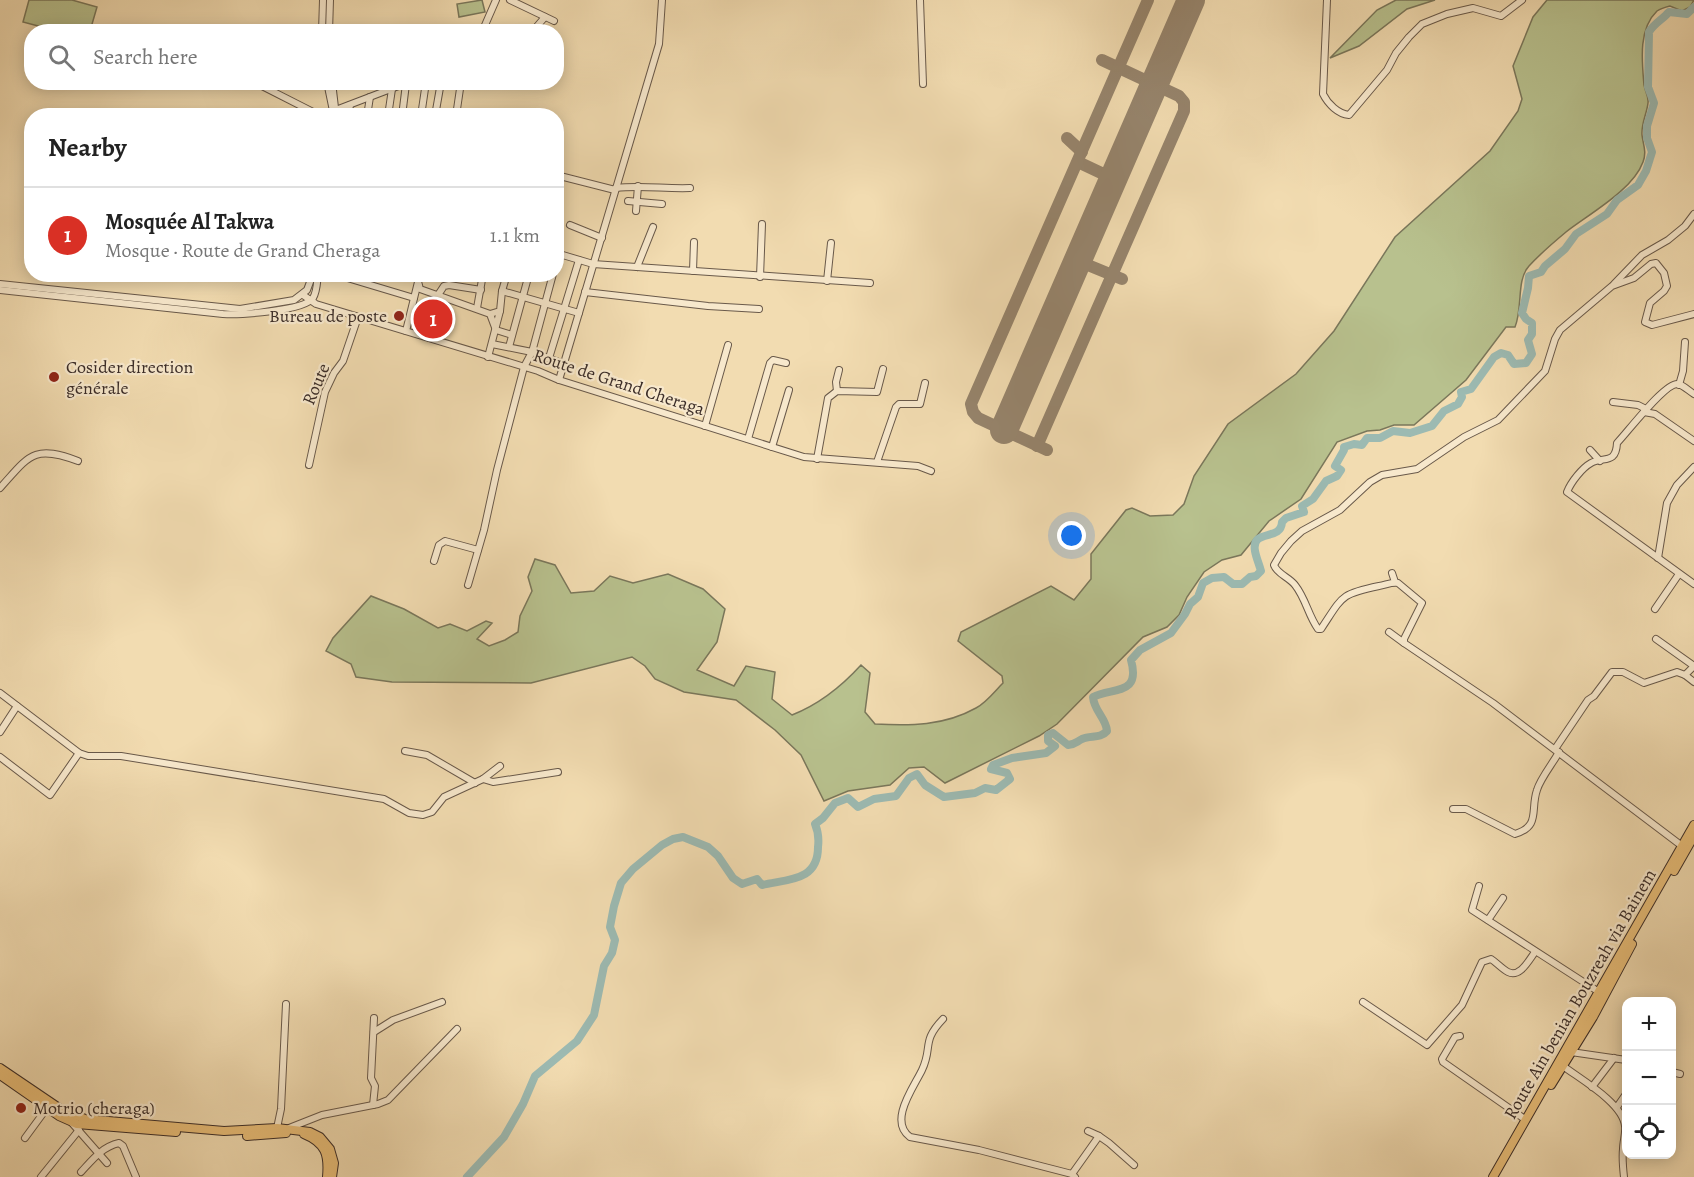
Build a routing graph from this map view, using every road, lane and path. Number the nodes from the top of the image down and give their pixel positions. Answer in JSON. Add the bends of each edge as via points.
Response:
{"nodes":[{"id":1,"x":323,"y":0,"type":"edge"},
{"id":2,"x":330,"y":0,"type":"edge"},
{"id":3,"x":496,"y":0,"type":"edge"},
{"id":4,"x":510,"y":0,"type":"edge"},
{"id":5,"x":655,"y":0,"type":"edge"},
{"id":6,"x":662,"y":0,"type":"edge"},
{"id":7,"x":920,"y":0,"type":"edge"},
{"id":8,"x":1327,"y":0,"type":"edge"},
{"id":9,"x":1522,"y":0,"type":"edge"},
{"id":10,"x":662,"y":12,"type":"junction"},
{"id":11,"x":545,"y":17,"type":"junction"},
{"id":12,"x":554,"y":21,"type":"dead end"},
{"id":13,"x":322,"y":24,"type":"edge"},
{"id":14,"x":329,"y":24,"type":"edge"},
{"id":15,"x":486,"y":24,"type":"edge"},
{"id":16,"x":539,"y":24,"type":"edge"},
{"id":17,"x":923,"y":84,"type":"dead end"},
{"id":18,"x":270,"y":90,"type":"edge"},
{"id":19,"x":329,"y":90,"type":"edge"},
{"id":20,"x":333,"y":90,"type":"edge"},
{"id":21,"x":389,"y":90,"type":"edge"},
{"id":22,"x":392,"y":90,"type":"edge"},
{"id":23,"x":406,"y":90,"type":"edge"},
{"id":24,"x":425,"y":90,"type":"edge"},
{"id":25,"x":440,"y":90,"type":"edge"},
{"id":26,"x":460,"y":90,"type":"edge"},
{"id":27,"x":370,"y":97,"type":"junction"},
{"id":28,"x":350,"y":105,"type":"junction"},
{"id":29,"x":305,"y":108,"type":"edge"},
{"id":30,"x":333,"y":108,"type":"edge"},
{"id":31,"x":334,"y":108,"type":"edge"},
{"id":32,"x":344,"y":108,"type":"edge"},
{"id":33,"x":349,"y":108,"type":"edge"},
{"id":34,"x":368,"y":108,"type":"edge"},
{"id":35,"x":389,"y":108,"type":"edge"},
{"id":36,"x":403,"y":108,"type":"edge"},
{"id":37,"x":422,"y":108,"type":"edge"},
{"id":38,"x":436,"y":108,"type":"edge"},
{"id":39,"x":457,"y":108,"type":"edge"},
{"id":40,"x":564,"y":177,"type":"edge"},
{"id":41,"x":638,"y":186,"type":"junction"},
{"id":42,"x":690,"y":188,"type":"dead end"},
{"id":43,"x":616,"y":189,"type":"junction"},
{"id":44,"x":628,"y":201,"type":"dead end"},
{"id":45,"x":637,"y":201,"type":"junction"},
{"id":46,"x":662,"y":204,"type":"dead end"},
{"id":47,"x":636,"y":211,"type":"dead end"},
{"id":48,"x":1694,"y":214,"type":"edge"},
{"id":49,"x":762,"y":224,"type":"dead end"},
{"id":50,"x":570,"y":225,"type":"dead end"},
{"id":51,"x":653,"y":227,"type":"dead end"},
{"id":52,"x":602,"y":238,"type":"junction"},
{"id":53,"x":694,"y":242,"type":"dead end"},
{"id":54,"x":831,"y":243,"type":"dead end"},
{"id":55,"x":564,"y":256,"type":"edge"},
{"id":56,"x":579,"y":260,"type":"junction"},
{"id":57,"x":593,"y":264,"type":"junction"},
{"id":58,"x":637,"y":267,"type":"junction"},
{"id":59,"x":693,"y":271,"type":"junction"},
{"id":60,"x":760,"y":277,"type":"junction"},
{"id":61,"x":827,"y":280,"type":"junction"},
{"id":62,"x":312,"y":282,"type":"edge"},
{"id":63,"x":315,"y":282,"type":"edge"},
{"id":64,"x":361,"y":282,"type":"edge"},
{"id":65,"x":416,"y":282,"type":"edge"},
{"id":66,"x":418,"y":282,"type":"edge"},
{"id":67,"x":482,"y":282,"type":"edge"},
{"id":68,"x":505,"y":282,"type":"edge"},
{"id":69,"x":527,"y":282,"type":"edge"},
{"id":70,"x":551,"y":282,"type":"edge"},
{"id":71,"x":870,"y":283,"type":"dead end"},
{"id":72,"x":0,"y":284,"type":"edge"},
{"id":73,"x":1612,"y":286,"type":"junction"},
{"id":74,"x":0,"y":290,"type":"edge"},
{"id":75,"x":481,"y":290,"type":"junction"},
{"id":76,"x":502,"y":291,"type":"junction"},
{"id":77,"x":585,"y":292,"type":"junction"},
{"id":78,"x":303,"y":295,"type":"junction"},
{"id":79,"x":438,"y":296,"type":"junction"},
{"id":80,"x":523,"y":297,"type":"junction"},
{"id":81,"x":414,"y":298,"type":"junction"},
{"id":82,"x":310,"y":301,"type":"junction"},
{"id":83,"x":545,"y":304,"type":"junction"},
{"id":84,"x":564,"y":308,"type":"junction"},
{"id":85,"x":477,"y":309,"type":"junction"},
{"id":86,"x":759,"y":309,"type":"dead end"},
{"id":87,"x":501,"y":311,"type":"junction"},
{"id":88,"x":579,"y":313,"type":"junction"},
{"id":89,"x":490,"y":314,"type":"junction"},
{"id":90,"x":1694,"y":314,"type":"edge"},
{"id":91,"x":358,"y":316,"type":"junction"},
{"id":92,"x":496,"y":330,"type":"junction"},
{"id":93,"x":406,"y":331,"type":"junction"},
{"id":94,"x":512,"y":335,"type":"junction"},
{"id":95,"x":1685,"y":342,"type":"dead end"},
{"id":96,"x":492,"y":344,"type":"junction"},
{"id":97,"x":728,"y":345,"type":"dead end"},
{"id":98,"x":509,"y":347,"type":"junction"},
{"id":99,"x":532,"y":352,"type":"junction"},
{"id":100,"x":488,"y":357,"type":"junction"},
{"id":101,"x":549,"y":358,"type":"junction"},
{"id":102,"x":786,"y":363,"type":"dead end"},
{"id":103,"x":564,"y":364,"type":"junction"},
{"id":104,"x":524,"y":367,"type":"junction"},
{"id":105,"x":883,"y":369,"type":"dead end"},
{"id":106,"x":839,"y":370,"type":"dead end"},
{"id":107,"x":559,"y":380,"type":"junction"},
{"id":108,"x":925,"y":383,"type":"dead end"},
{"id":109,"x":1679,"y":385,"type":"junction"},
{"id":110,"x":789,"y":390,"type":"dead end"},
{"id":111,"x":837,"y":391,"type":"junction"},
{"id":112,"x":1694,"y":394,"type":"edge"},
{"id":113,"x":1613,"y":402,"type":"dead end"},
{"id":114,"x":1645,"y":410,"type":"junction"},
{"id":115,"x":705,"y":426,"type":"junction"},
{"id":116,"x":748,"y":439,"type":"junction"},
{"id":117,"x":1694,"y":441,"type":"edge"},
{"id":118,"x":772,"y":447,"type":"junction"},
{"id":119,"x":1590,"y":450,"type":"dead end"},
{"id":120,"x":817,"y":459,"type":"junction"},
{"id":121,"x":78,"y":461,"type":"dead end"},
{"id":122,"x":1600,"y":461,"type":"junction"},
{"id":123,"x":877,"y":462,"type":"junction"},
{"id":124,"x":309,"y":465,"type":"dead end"},
{"id":125,"x":1694,"y":467,"type":"edge"},
{"id":126,"x":931,"y":471,"type":"dead end"},
{"id":127,"x":0,"y":488,"type":"edge"},
{"id":128,"x":478,"y":550,"type":"junction"},
{"id":129,"x":1658,"y":558,"type":"junction"},
{"id":130,"x":435,"y":561,"type":"dead end"},
{"id":131,"x":1392,"y":573,"type":"dead end"},
{"id":132,"x":1679,"y":574,"type":"junction"},
{"id":133,"x":1395,"y":582,"type":"junction"},
{"id":134,"x":1694,"y":584,"type":"edge"},
{"id":135,"x":468,"y":585,"type":"dead end"},
{"id":136,"x":1655,"y":609,"type":"dead end"},
{"id":137,"x":1389,"y":632,"type":"dead end"},
{"id":138,"x":1656,"y":639,"type":"dead end"},
{"id":139,"x":1404,"y":644,"type":"junction"},
{"id":140,"x":1694,"y":666,"type":"edge"},
{"id":141,"x":1685,"y":675,"type":"junction"},
{"id":142,"x":1694,"y":682,"type":"edge"},
{"id":143,"x":0,"y":693,"type":"edge"},
{"id":144,"x":17,"y":706,"type":"junction"},
{"id":145,"x":0,"y":732,"type":"edge"},
{"id":146,"x":1557,"y":750,"type":"junction"},
{"id":147,"x":405,"y":751,"type":"dead end"},
{"id":148,"x":79,"y":753,"type":"junction"},
{"id":149,"x":0,"y":757,"type":"edge"},
{"id":150,"x":500,"y":766,"type":"dead end"},
{"id":151,"x":558,"y":772,"type":"dead end"},
{"id":152,"x":483,"y":779,"type":"junction"},
{"id":153,"x":476,"y":783,"type":"junction"},
{"id":154,"x":1453,"y":809,"type":"dead end"},
{"id":155,"x":1694,"y":825,"type":"edge"},
{"id":156,"x":1694,"y":836,"type":"edge"},
{"id":157,"x":1682,"y":846,"type":"junction"},
{"id":158,"x":1479,"y":886,"type":"dead end"},
{"id":159,"x":1503,"y":898,"type":"dead end"},
{"id":160,"x":1488,"y":920,"type":"junction"},
{"id":161,"x":1535,"y":952,"type":"junction"},
{"id":162,"x":1599,"y":992,"type":"junction"},
{"id":163,"x":442,"y":1002,"type":"dead end"},
{"id":164,"x":1363,"y":1002,"type":"dead end"},
{"id":165,"x":286,"y":1004,"type":"dead end"},
{"id":166,"x":374,"y":1018,"type":"dead end"},
{"id":167,"x":943,"y":1019,"type":"dead end"},
{"id":168,"x":456,"y":1029,"type":"dead end"},
{"id":169,"x":374,"y":1032,"type":"junction"},
{"id":170,"x":1460,"y":1036,"type":"dead end"},
{"id":171,"x":1571,"y":1052,"type":"junction"},
{"id":172,"x":1614,"y":1058,"type":"junction"},
{"id":173,"x":1622,"y":1059,"type":"edge"},
{"id":174,"x":1563,"y":1066,"type":"junction"},
{"id":175,"x":0,"y":1068,"type":"edge"},
{"id":176,"x":1676,"y":1073,"type":"edge"},
{"id":177,"x":1680,"y":1074,"type":"dead end"},
{"id":178,"x":0,"y":1075,"type":"edge"},
{"id":179,"x":1592,"y":1087,"type":"junction"},
{"id":180,"x":1622,"y":1100,"type":"edge"},
{"id":181,"x":373,"y":1105,"type":"junction"},
{"id":182,"x":1617,"y":1107,"type":"junction"},
{"id":183,"x":48,"y":1108,"type":"junction"},
{"id":184,"x":72,"y":1119,"type":"junction"},
{"id":185,"x":310,"y":1120,"type":"junction"},
{"id":186,"x":1526,"y":1120,"type":"junction"},
{"id":187,"x":278,"y":1128,"type":"junction"},
{"id":188,"x":289,"y":1128,"type":"junction"},
{"id":189,"x":79,"y":1130,"type":"junction"},
{"id":190,"x":1088,"y":1131,"type":"dead end"},
{"id":191,"x":310,"y":1132,"type":"junction"},
{"id":192,"x":1099,"y":1136,"type":"junction"},
{"id":193,"x":25,"y":1138,"type":"dead end"},
{"id":194,"x":98,"y":1153,"type":"junction"},
{"id":195,"x":107,"y":1164,"type":"dead end"},
{"id":196,"x":1134,"y":1165,"type":"dead end"},
{"id":197,"x":81,"y":1172,"type":"dead end"},
{"id":198,"x":1074,"y":1176,"type":"edge"},
{"id":199,"x":41,"y":1177,"type":"edge"},
{"id":200,"x":136,"y":1177,"type":"edge"},
{"id":201,"x":327,"y":1177,"type":"edge"},
{"id":202,"x":332,"y":1177,"type":"edge"},
{"id":203,"x":1493,"y":1177,"type":"edge"},
{"id":204,"x":1498,"y":1177,"type":"edge"},
{"id":205,"x":1624,"y":1177,"type":"edge"}],
"edges":[{"from":1,"to":13,"type":"street"},
{"from":2,"to":14,"type":"street"},
{"from":3,"to":15,"type":"street"},
{"from":4,"to":11,"type":"street"},
{"from":5,"to":10,"type":"street"},
{"from":6,"to":10,"type":"street"},
{"from":7,"to":17,"type":"street"},
{"from":8,"to":9,"type":"street","via":[[1323,94],[1327,102],[1349,115],[1422,24],[1473,8],[1501,16]]},
{"from":10,"to":43,"type":"street","via":[[658,44]]},
{"from":11,"to":12,"type":"street"},
{"from":11,"to":16,"type":"street"},
{"from":18,"to":29,"type":"street"},
{"from":19,"to":30,"type":"street"},
{"from":20,"to":31,"type":"street"},
{"from":21,"to":27,"type":"street"},
{"from":22,"to":35,"type":"street"},
{"from":23,"to":36,"type":"street"},
{"from":24,"to":37,"type":"street"},
{"from":25,"to":38,"type":"street"},
{"from":26,"to":39,"type":"street"},
{"from":27,"to":28,"type":"street"},
{"from":27,"to":34,"type":"street"},
{"from":28,"to":32,"type":"street"},
{"from":28,"to":33,"type":"street"},
{"from":40,"to":43,"type":"street"},
{"from":41,"to":42,"type":"street"},
{"from":41,"to":43,"type":"street"},
{"from":41,"to":45,"type":"street"},
{"from":43,"to":52,"type":"street"},
{"from":44,"to":45,"type":"street"},
{"from":45,"to":46,"type":"street"},
{"from":45,"to":47,"type":"street"},
{"from":48,"to":73,"type":"street","via":[[1681,230],[1642,255]]},
{"from":49,"to":60,"type":"street"},
{"from":50,"to":52,"type":"street"},
{"from":51,"to":58,"type":"street"},
{"from":52,"to":57,"type":"street"},
{"from":53,"to":59,"type":"street"},
{"from":54,"to":61,"type":"street"},
{"from":55,"to":56,"type":"street"},
{"from":56,"to":57,"type":"street"},
{"from":56,"to":84,"type":"street"},
{"from":57,"to":58,"type":"street"},
{"from":57,"to":77,"type":"street"},
{"from":58,"to":59,"type":"street"},
{"from":59,"to":60,"type":"street"},
{"from":60,"to":61,"type":"street"},
{"from":61,"to":71,"type":"street"},
{"from":62,"to":78,"type":"street"},
{"from":63,"to":82,"type":"street"},
{"from":64,"to":81,"type":"street"},
{"from":65,"to":81,"type":"street"},
{"from":66,"to":79,"type":"street","via":[[420,289]]},
{"from":67,"to":75,"type":"street"},
{"from":68,"to":76,"type":"street"},
{"from":69,"to":80,"type":"street"},
{"from":70,"to":83,"type":"street"},
{"from":72,"to":78,"type":"street","via":[[232,309],[290,302]]},
{"from":73,"to":90,"type":"street","via":[[1634,278],[1656,263],[1667,286],[1650,303],[1645,322],[1655,324]]},
{"from":73,"to":133,"type":"street","via":[[1558,333],[1545,371],[1498,420],[1464,437],[1417,469],[1382,475],[1370,482],[1340,510],[1302,531],[1274,565],[1301,593],[1318,629],[1344,596]]},
{"from":74,"to":82,"type":"street","via":[[232,314],[257,313]]},
{"from":75,"to":79,"type":"street","via":[[448,285]]},
{"from":75,"to":85,"type":"street"},
{"from":76,"to":80,"type":"street"},
{"from":76,"to":87,"type":"street"},
{"from":77,"to":86,"type":"street"},
{"from":77,"to":88,"type":"street"},
{"from":78,"to":82,"type":"street","name":"Route de Grand Cheraga"},
{"from":79,"to":85,"type":"street"},
{"from":80,"to":83,"type":"street"},
{"from":80,"to":94,"type":"street"},
{"from":81,"to":93,"type":"street"},
{"from":82,"to":91,"type":"street","name":"Route de Grand Cheraga"},
{"from":83,"to":84,"type":"street"},
{"from":83,"to":99,"type":"street"},
{"from":84,"to":88,"type":"street"},
{"from":84,"to":101,"type":"street"},
{"from":85,"to":89,"type":"street"},
{"from":87,"to":89,"type":"street"},
{"from":87,"to":92,"type":"street"},
{"from":88,"to":103,"type":"street"},
{"from":89,"to":92,"type":"street"},
{"from":91,"to":93,"type":"street","name":"Route de Grand Cheraga"},
{"from":91,"to":124,"type":"street","name":"Route","via":[[343,361],[325,392]]},
{"from":92,"to":94,"type":"street"},
{"from":92,"to":96,"type":"street"},
{"from":93,"to":100,"type":"street","name":"Route de Grand Cheraga"},
{"from":94,"to":98,"type":"street"},
{"from":95,"to":109,"type":"street"},
{"from":96,"to":98,"type":"street"},
{"from":96,"to":100,"type":"street"},
{"from":97,"to":115,"type":"street"},
{"from":98,"to":99,"type":"street"},
{"from":99,"to":101,"type":"street"},
{"from":99,"to":104,"type":"street"},
{"from":100,"to":104,"type":"street","name":"Route de Grand Cheraga"},
{"from":101,"to":103,"type":"street"},
{"from":102,"to":116,"type":"street","via":[[770,363]]},
{"from":103,"to":107,"type":"street"},
{"from":104,"to":107,"type":"street","name":"Route de Grand Cheraga"},
{"from":104,"to":128,"type":"street"},
{"from":105,"to":111,"type":"street","via":[[875,393]]},
{"from":106,"to":111,"type":"street"},
{"from":107,"to":115,"type":"street","name":"Route de Grand Cheraga"},
{"from":108,"to":123,"type":"street","via":[[920,404],[896,407]]},
{"from":109,"to":112,"type":"street"},
{"from":109,"to":114,"type":"street","via":[[1672,385]]},
{"from":110,"to":118,"type":"street"},
{"from":111,"to":120,"type":"street","via":[[828,398]]},
{"from":113,"to":114,"type":"street","via":[[1638,405]]},
{"from":114,"to":117,"type":"street"},
{"from":114,"to":122,"type":"street","via":[[1617,443],[1611,457]]},
{"from":115,"to":116,"type":"street","name":"Route de Grand Cheraga"},
{"from":116,"to":118,"type":"street","name":"Route de Grand Cheraga"},
{"from":118,"to":120,"type":"street","name":"Route de Grand Cheraga"},
{"from":119,"to":122,"type":"street"},
{"from":120,"to":123,"type":"street","name":"Route de Grand Cheraga"},
{"from":121,"to":127,"type":"street","via":[[48,452],[37,453],[27,458]]},
{"from":122,"to":129,"type":"street","via":[[1585,467],[1567,492]]},
{"from":123,"to":126,"type":"street","name":"Route de Grand Cheraga"},
{"from":125,"to":129,"type":"street","via":[[1668,500]]},
{"from":128,"to":130,"type":"street","via":[[445,541]]},
{"from":128,"to":135,"type":"street"},
{"from":129,"to":132,"type":"street"},
{"from":131,"to":133,"type":"street"},
{"from":132,"to":134,"type":"street"},
{"from":132,"to":136,"type":"street"},
{"from":133,"to":139,"type":"street","via":[[1422,603]]},
{"from":137,"to":139,"type":"street"},
{"from":138,"to":140,"type":"street"},
{"from":139,"to":146,"type":"street"},
{"from":140,"to":141,"type":"street"},
{"from":141,"to":142,"type":"street"},
{"from":141,"to":146,"type":"street","via":[[1677,672],[1642,683],[1623,672],[1612,672],[1588,700]]},
{"from":143,"to":144,"type":"street"},
{"from":144,"to":145,"type":"street"},
{"from":144,"to":148,"type":"street"},
{"from":146,"to":154,"type":"street","via":[[1537,788],[1533,817],[1525,831],[1515,834],[1466,809]]},
{"from":146,"to":157,"type":"street"},
{"from":147,"to":153,"type":"street","via":[[427,755]]},
{"from":148,"to":149,"type":"street","via":[[50,795]]},
{"from":148,"to":153,"type":"street","via":[[121,756],[384,799],[409,813],[423,815],[432,812],[444,797]]},
{"from":150,"to":152,"type":"street"},
{"from":151,"to":152,"type":"street","via":[[493,782]]},
{"from":152,"to":153,"type":"street"},
{"from":155,"to":157,"type":"main road","name":"Route Ain benian Bouzreah via Bainem"},
{"from":156,"to":171,"type":"main road","name":"Route Ain benian Bouzreah via Bainem"},
{"from":157,"to":162,"type":"main road","name":"Route Ain benian Bouzreah via Bainem"},
{"from":158,"to":160,"type":"street","via":[[1472,910]]},
{"from":159,"to":160,"type":"street"},
{"from":160,"to":161,"type":"street"},
{"from":161,"to":162,"type":"street"},
{"from":161,"to":164,"type":"street","via":[[1516,973],[1491,959],[1482,962],[1462,1005],[1427,1045]]},
{"from":162,"to":186,"type":"main road","name":"Route Ain benian Bouzreah via Bainem"},
{"from":163,"to":169,"type":"street","via":[[393,1020]]},
{"from":165,"to":187,"type":"street"},
{"from":166,"to":169,"type":"street"},
{"from":167,"to":198,"type":"street","via":[[932,1031],[923,1068],[901,1115],[905,1133]]},
{"from":168,"to":181,"type":"street","via":[[394,1095]]},
{"from":169,"to":181,"type":"street"},
{"from":170,"to":186,"type":"street","via":[[1455,1037],[1443,1062]]},
{"from":171,"to":172,"type":"street"},
{"from":171,"to":174,"type":"main road","name":"Route Ain benian Bouzreah via Bainem"},
{"from":172,"to":173,"type":"street"},
{"from":172,"to":179,"type":"street"},
{"from":174,"to":179,"type":"street"},
{"from":174,"to":204,"type":"main road","name":"Route Ain benian Bouzreah via Bainem"},
{"from":175,"to":184,"type":"main road"},
{"from":176,"to":177,"type":"street"},
{"from":178,"to":183,"type":"main road"},
{"from":179,"to":182,"type":"street"},
{"from":180,"to":182,"type":"street"},
{"from":181,"to":185,"type":"street"},
{"from":182,"to":205,"type":"street","via":[[1625,1126]]},
{"from":183,"to":184,"type":"main road"},
{"from":183,"to":193,"type":"street"},
{"from":184,"to":187,"type":"main road","via":[[224,1131]]},
{"from":184,"to":189,"type":"street"},
{"from":184,"to":201,"type":"main road","via":[[90,1126],[224,1137],[302,1134],[315,1140],[327,1155]]},
{"from":185,"to":188,"type":"street"},
{"from":185,"to":191,"type":"street"},
{"from":186,"to":203,"type":"main road","name":"Route Ain benian Bouzreah via Bainem"},
{"from":187,"to":188,"type":"main road"},
{"from":188,"to":191,"type":"main road"},
{"from":189,"to":194,"type":"street"},
{"from":189,"to":199,"type":"street"},
{"from":190,"to":192,"type":"street"},
{"from":191,"to":202,"type":"main road","via":[[330,1149]]},
{"from":192,"to":196,"type":"street"},
{"from":192,"to":198,"type":"street"},
{"from":194,"to":195,"type":"street"},
{"from":194,"to":197,"type":"street"},
{"from":194,"to":200,"type":"street","via":[[121,1144]]}]}
